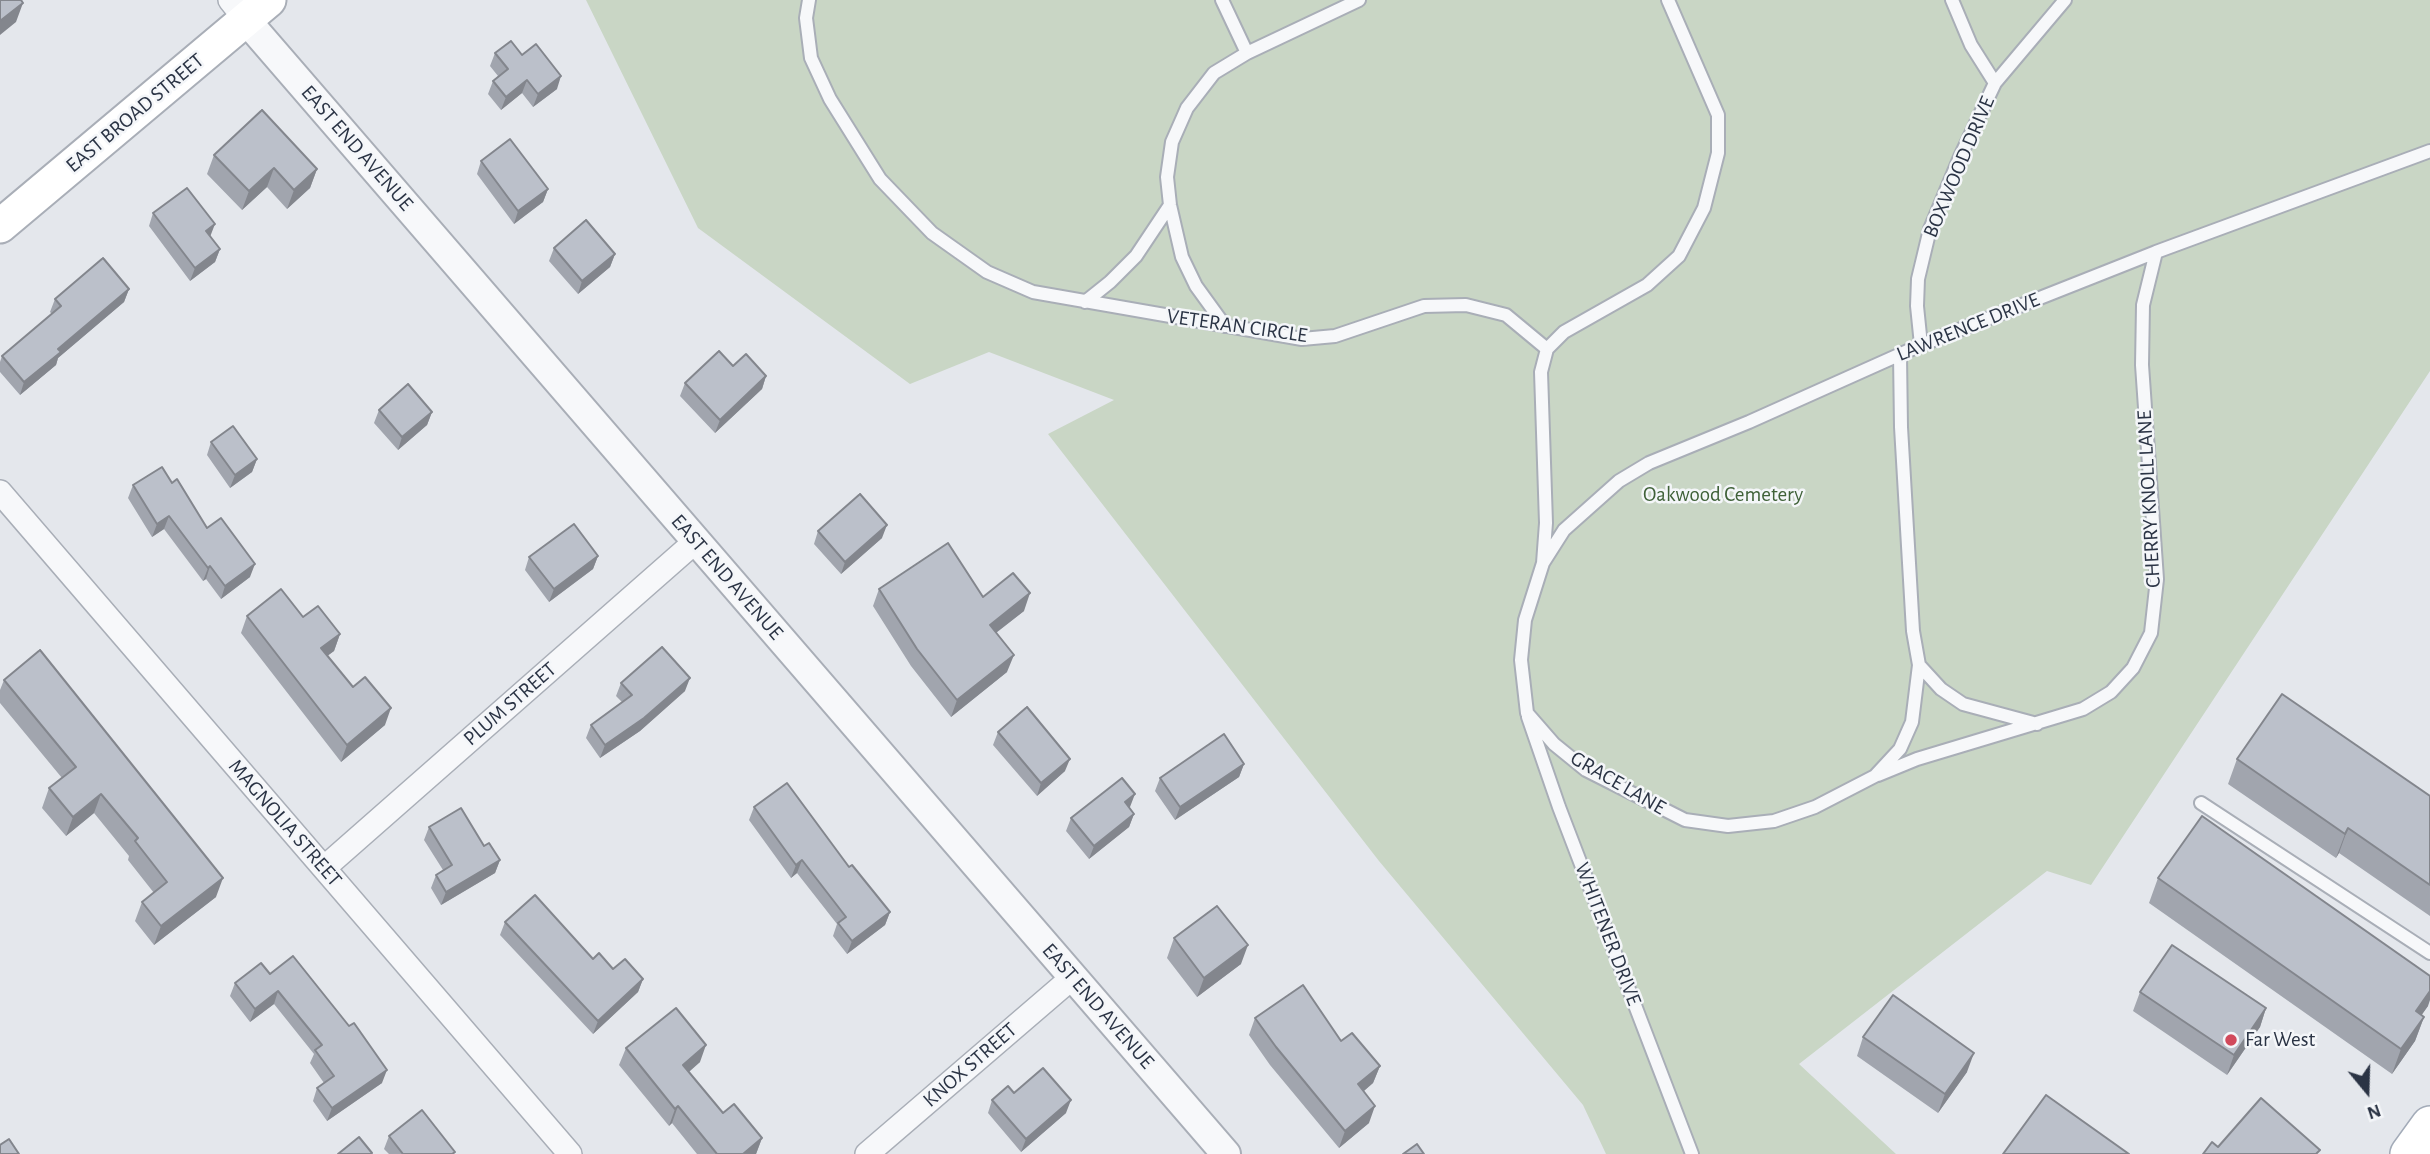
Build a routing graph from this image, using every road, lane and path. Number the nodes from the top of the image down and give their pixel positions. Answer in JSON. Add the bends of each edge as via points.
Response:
{"nodes":[{"id":1,"x":809,"y":0,"type":"edge"},
{"id":2,"x":1222,"y":0,"type":"edge"},
{"id":3,"x":1359,"y":0,"type":"edge"},
{"id":4,"x":1668,"y":0,"type":"edge"},
{"id":5,"x":1952,"y":0,"type":"edge"},
{"id":6,"x":2065,"y":0,"type":"edge"},
{"id":7,"x":248,"y":7,"type":"edge"},
{"id":8,"x":1247,"y":52,"type":"junction"},
{"id":9,"x":1995,"y":83,"type":"junction"},
{"id":10,"x":2430,"y":151,"type":"edge"},
{"id":11,"x":1170,"y":205,"type":"junction"},
{"id":12,"x":0,"y":226,"type":"edge"},
{"id":13,"x":2156,"y":252,"type":"junction"},
{"id":14,"x":1084,"y":302,"type":"junction"},
{"id":15,"x":1225,"y":326,"type":"junction"},
{"id":16,"x":1921,"y":345,"type":"junction"},
{"id":17,"x":1547,"y":349,"type":"junction"},
{"id":18,"x":1900,"y":355,"type":"junction"},
{"id":19,"x":0,"y":492,"type":"edge"},
{"id":20,"x":696,"y":541,"type":"junction"},
{"id":21,"x":1543,"y":563,"type":"junction"},
{"id":22,"x":1919,"y":665,"type":"junction"},
{"id":23,"x":1527,"y":713,"type":"junction"},
{"id":24,"x":2038,"y":724,"type":"junction"},
{"id":25,"x":1875,"y":776,"type":"junction"},
{"id":26,"x":2201,"y":803,"type":"dead end"},
{"id":27,"x":324,"y":868,"type":"junction"},
{"id":28,"x":2430,"y":953,"type":"edge"},
{"id":29,"x":1073,"y":977,"type":"junction"},
{"id":30,"x":2430,"y":1125,"type":"edge"},
{"id":31,"x":570,"y":1154,"type":"edge"},
{"id":32,"x":867,"y":1154,"type":"edge"},
{"id":33,"x":1226,"y":1154,"type":"edge"},
{"id":34,"x":1692,"y":1154,"type":"edge"},
{"id":35,"x":2409,"y":1154,"type":"edge"}],
"edges":[{"from":1,"to":14,"type":"lane","name":"VETERAN CIRCLE","via":[[806,18],[811,58],[830,99],[880,179],[932,233],[987,272],[1033,292]]},
{"from":2,"to":8,"type":"lane"},
{"from":3,"to":8,"type":"lane"},
{"from":4,"to":17,"type":"lane","via":[[1718,115],[1718,153],[1704,208],[1679,256],[1647,285],[1564,332]]},
{"from":5,"to":9,"type":"lane","name":"BOXWOOD DRIVE","via":[[1971,45]]},
{"from":6,"to":9,"type":"lane"},
{"from":7,"to":12,"type":"main road","name":"EAST BROAD STREET"},
{"from":7,"to":20,"type":"street","name":"EAST END AVENUE"},
{"from":8,"to":11,"type":"lane","via":[[1214,73],[1186,108],[1172,142],[1167,177]]},
{"from":9,"to":16,"type":"lane","name":"BOXWOOD DRIVE","via":[[1930,229],[1919,279]]},
{"from":10,"to":13,"type":"lane","name":"LAWRENCE DRIVE"},
{"from":11,"to":14,"type":"lane","via":[[1136,256]]},
{"from":11,"to":15,"type":"lane","via":[[1182,257]]},
{"from":13,"to":16,"type":"lane","name":"LAWRENCE DRIVE"},
{"from":13,"to":24,"type":"lane","name":"CHERRY KNOLL LANE","via":[[2143,305],[2142,365],[2157,579],[2151,633],[2133,668],[2111,692],[2083,709]]},
{"from":14,"to":15,"type":"lane","name":"VETERAN CIRCLE"},
{"from":15,"to":17,"type":"lane","name":"VETERAN CIRCLE","via":[[1302,339],[1335,335],[1424,306],[1466,304],[1506,315]]},
{"from":16,"to":18,"type":"lane","name":"LAWRENCE DRIVE"},
{"from":17,"to":21,"type":"lane","via":[[1541,372]]},
{"from":18,"to":21,"type":"lane","name":"LAWRENCE DRIVE","via":[[1639,469],[1564,530]]},
{"from":18,"to":22,"type":"lane","name":"GRACE LANE","via":[[1912,618]]},
{"from":19,"to":27,"type":"street","name":"MAGNOLIA STREET"},
{"from":20,"to":27,"type":"street","name":"PLUM STREET"},
{"from":20,"to":29,"type":"street","name":"EAST END AVENUE"},
{"from":21,"to":23,"type":"lane","via":[[1522,646]]},
{"from":22,"to":24,"type":"lane","via":[[1963,704]]},
{"from":22,"to":25,"type":"lane","name":"GRACE LANE","via":[[1912,722],[1900,749]]},
{"from":23,"to":25,"type":"lane","name":"GRACE LANE","via":[[1554,744],[1586,770],[1685,820],[1728,826],[1774,821],[1815,807]]},
{"from":23,"to":34,"type":"lane","name":"WHITENER DRIVE"},
{"from":24,"to":25,"type":"lane","name":"CHERRY KNOLL LANE"},
{"from":26,"to":28,"type":"lane"},
{"from":27,"to":31,"type":"street","name":"MAGNOLIA STREET"},
{"from":29,"to":32,"type":"street","name":"KNOX STREET"},
{"from":29,"to":33,"type":"street","name":"EAST END AVENUE"},
{"from":30,"to":35,"type":"main road"}]}
